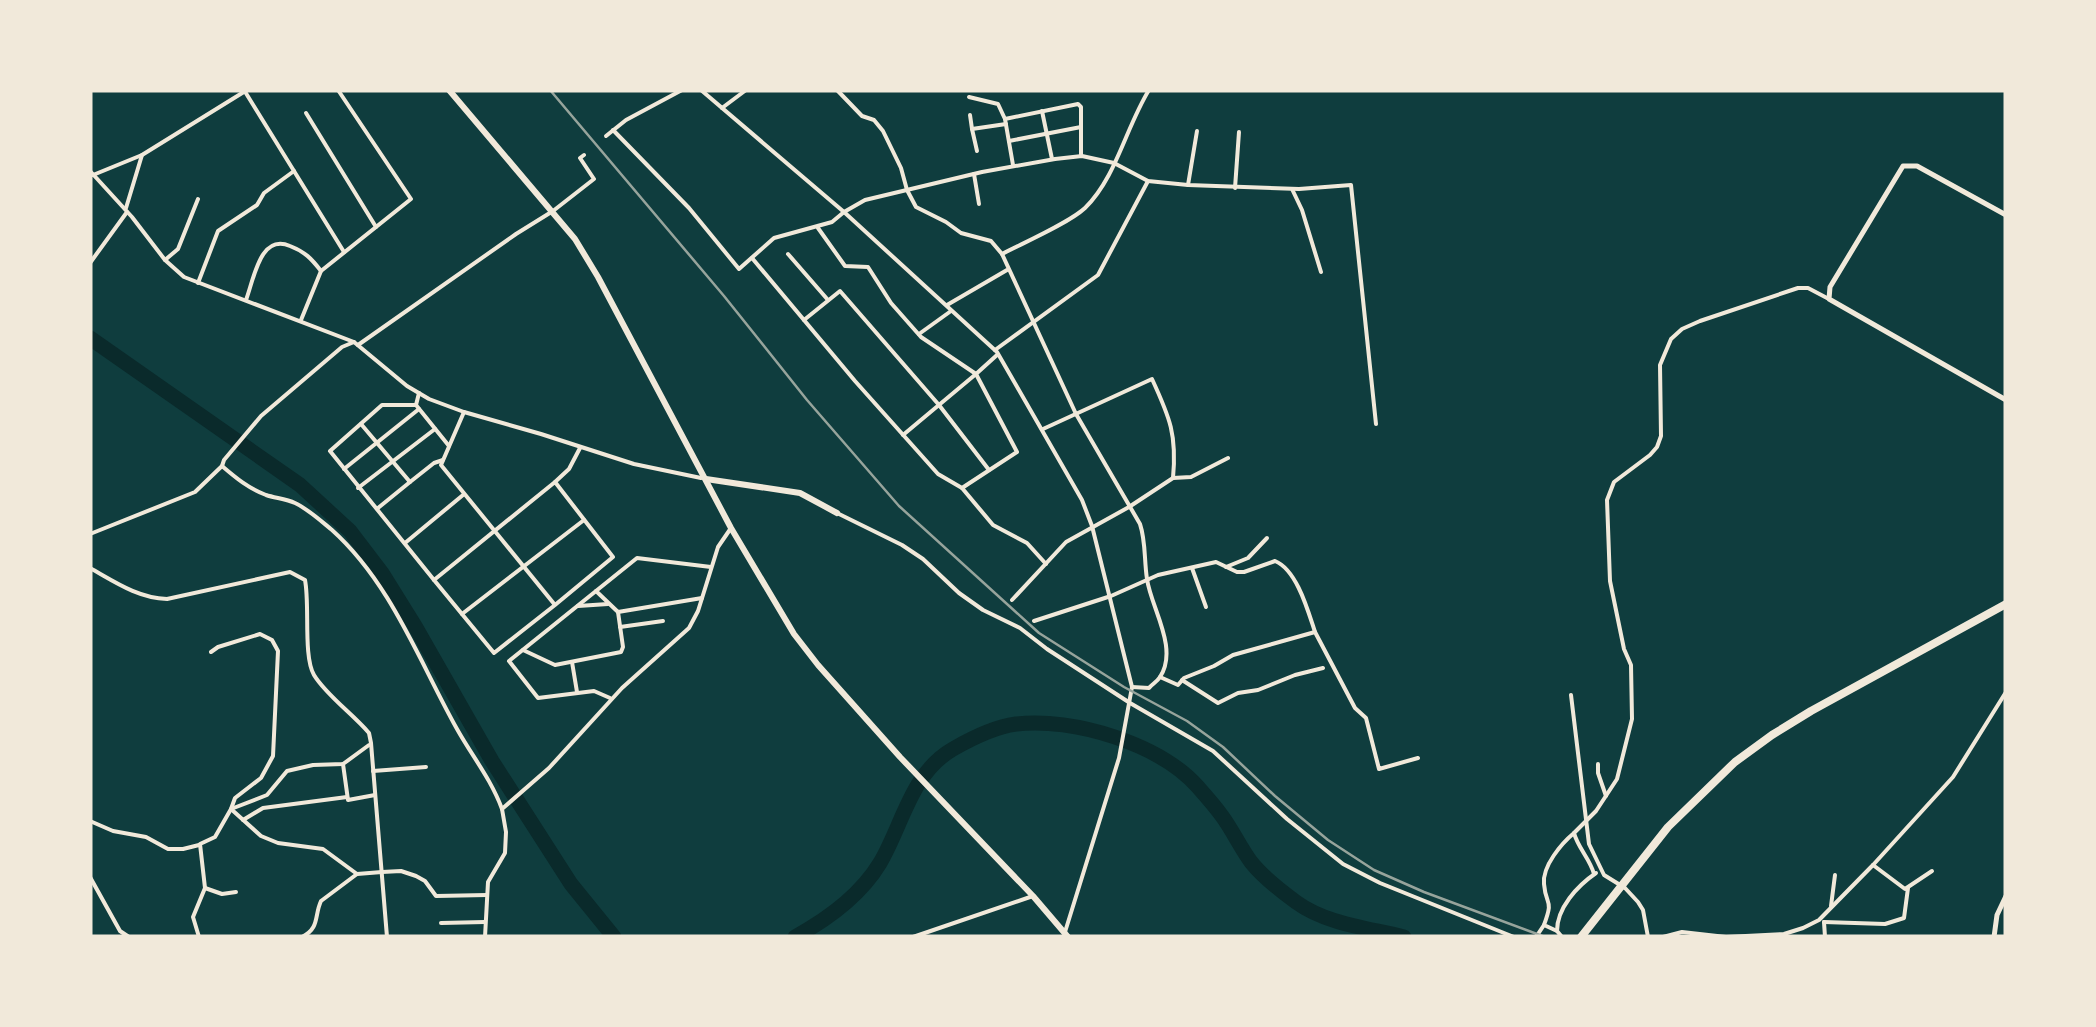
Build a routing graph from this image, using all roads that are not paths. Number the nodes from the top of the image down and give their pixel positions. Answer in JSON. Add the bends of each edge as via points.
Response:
{"nodes":[{"id":1,"x":246,"y":90,"type":"edge"},
{"id":2,"x":338,"y":90,"type":"edge"},
{"id":3,"x":450,"y":90,"type":"edge"},
{"id":4,"x":682,"y":90,"type":"edge"},
{"id":5,"x":700,"y":90,"type":"edge"},
{"id":6,"x":746,"y":90,"type":"edge"},
{"id":7,"x":837,"y":90,"type":"edge"},
{"id":8,"x":1149,"y":90,"type":"edge"},
{"id":9,"x":969,"y":97,"type":"dead end"},
{"id":10,"x":722,"y":108,"type":"junction"},
{"id":11,"x":1042,"y":111,"type":"junction"},
{"id":12,"x":306,"y":113,"type":"dead end"},
{"id":13,"x":970,"y":116,"type":"dead end"},
{"id":14,"x":1005,"y":121,"type":"junction"},
{"id":15,"x":1081,"y":126,"type":"junction"},
{"id":16,"x":972,"y":129,"type":"junction"},
{"id":17,"x":613,"y":130,"type":"junction"},
{"id":18,"x":1197,"y":132,"type":"dead end"},
{"id":19,"x":1239,"y":132,"type":"dead end"},
{"id":20,"x":1046,"y":134,"type":"junction"},
{"id":21,"x":606,"y":136,"type":"dead end"},
{"id":22,"x":1009,"y":142,"type":"junction"},
{"id":23,"x":977,"y":151,"type":"dead end"},
{"id":24,"x":142,"y":155,"type":"junction"},
{"id":25,"x":584,"y":155,"type":"dead end"},
{"id":26,"x":1081,"y":156,"type":"junction"},
{"id":27,"x":1052,"y":160,"type":"junction"},
{"id":28,"x":1114,"y":163,"type":"junction"},
{"id":29,"x":1013,"y":166,"type":"junction"},
{"id":30,"x":294,"y":170,"type":"junction"},
{"id":31,"x":91,"y":173,"type":"edge"},
{"id":32,"x":974,"y":174,"type":"junction"},
{"id":33,"x":1148,"y":182,"type":"junction"},
{"id":34,"x":1188,"y":185,"type":"junction"},
{"id":35,"x":1235,"y":188,"type":"junction"},
{"id":36,"x":1292,"y":188,"type":"junction"},
{"id":37,"x":907,"y":190,"type":"junction"},
{"id":38,"x":198,"y":199,"type":"dead end"},
{"id":39,"x":979,"y":204,"type":"dead end"},
{"id":40,"x":126,"y":211,"type":"junction"},
{"id":41,"x":552,"y":211,"type":"junction"},
{"id":42,"x":844,"y":212,"type":"junction"},
{"id":43,"x":2006,"y":216,"type":"edge"},
{"id":44,"x":817,"y":226,"type":"junction"},
{"id":45,"x":376,"y":227,"type":"junction"},
{"id":46,"x":344,"y":252,"type":"junction"},
{"id":47,"x":788,"y":254,"type":"dead end"},
{"id":48,"x":1002,"y":254,"type":"junction"},
{"id":49,"x":752,"y":258,"type":"junction"},
{"id":50,"x":164,"y":260,"type":"junction"},
{"id":51,"x":90,"y":263,"type":"edge"},
{"id":52,"x":1007,"y":270,"type":"junction"},
{"id":53,"x":321,"y":271,"type":"junction"},
{"id":54,"x":1322,"y":272,"type":"dead end"},
{"id":55,"x":198,"y":282,"type":"junction"},
{"id":56,"x":1829,"y":299,"type":"junction"},
{"id":57,"x":246,"y":300,"type":"junction"},
{"id":58,"x":828,"y":300,"type":"junction"},
{"id":59,"x":946,"y":306,"type":"junction"},
{"id":60,"x":952,"y":311,"type":"junction"},
{"id":61,"x":301,"y":320,"type":"junction"},
{"id":62,"x":804,"y":320,"type":"junction"},
{"id":63,"x":1033,"y":324,"type":"junction"},
{"id":64,"x":918,"y":334,"type":"junction"},
{"id":65,"x":356,"y":344,"type":"junction"},
{"id":66,"x":997,"y":352,"type":"junction"},
{"id":67,"x":976,"y":374,"type":"junction"},
{"id":68,"x":418,"y":393,"type":"junction"},
{"id":69,"x":2006,"y":400,"type":"edge"},
{"id":70,"x":939,"y":405,"type":"junction"},
{"id":71,"x":417,"y":407,"type":"junction"},
{"id":72,"x":464,"y":412,"type":"junction"},
{"id":73,"x":1076,"y":414,"type":"junction"},
{"id":74,"x":361,"y":424,"type":"junction"},
{"id":75,"x":1376,"y":424,"type":"dead end"},
{"id":76,"x":435,"y":429,"type":"junction"},
{"id":77,"x":1043,"y":429,"type":"junction"},
{"id":78,"x":903,"y":435,"type":"junction"},
{"id":79,"x":377,"y":443,"type":"junction"},
{"id":80,"x":449,"y":446,"type":"junction"},
{"id":81,"x":580,"y":448,"type":"junction"},
{"id":82,"x":1228,"y":458,"type":"dead end"},
{"id":83,"x":443,"y":460,"type":"junction"},
{"id":84,"x":223,"y":462,"type":"junction"},
{"id":85,"x":393,"y":462,"type":"junction"},
{"id":86,"x":344,"y":470,"type":"junction"},
{"id":87,"x":989,"y":470,"type":"junction"},
{"id":88,"x":706,"y":478,"type":"junction"},
{"id":89,"x":1173,"y":478,"type":"junction"},
{"id":90,"x":410,"y":482,"type":"junction"},
{"id":91,"x":554,"y":482,"type":"junction"},
{"id":92,"x":358,"y":488,"type":"junction"},
{"id":93,"x":962,"y":488,"type":"junction"},
{"id":94,"x":465,"y":494,"type":"junction"},
{"id":95,"x":1130,"y":507,"type":"junction"},
{"id":96,"x":378,"y":508,"type":"junction"},
{"id":97,"x":837,"y":513,"type":"joint"},
{"id":98,"x":584,"y":520,"type":"junction"},
{"id":99,"x":1092,"y":526,"type":"junction"},
{"id":100,"x":731,"y":528,"type":"junction"},
{"id":101,"x":494,"y":530,"type":"junction"},
{"id":102,"x":90,"y":534,"type":"edge"},
{"id":103,"x":1267,"y":538,"type":"dead end"},
{"id":104,"x":405,"y":543,"type":"junction"},
{"id":105,"x":1046,"y":564,"type":"junction"},
{"id":106,"x":523,"y":566,"type":"junction"},
{"id":107,"x":711,"y":567,"type":"junction"},
{"id":108,"x":1226,"y":567,"type":"junction"},
{"id":109,"x":90,"y":568,"type":"edge"},
{"id":110,"x":1192,"y":568,"type":"junction"},
{"id":111,"x":434,"y":580,"type":"junction"},
{"id":112,"x":1147,"y":580,"type":"junction"},
{"id":113,"x":596,"y":591,"type":"junction"},
{"id":114,"x":1111,"y":596,"type":"junction"},
{"id":115,"x":702,"y":598,"type":"junction"},
{"id":116,"x":1012,"y":600,"type":"dead end"},
{"id":117,"x":610,"y":604,"type":"junction"},
{"id":118,"x":2006,"y":604,"type":"edge"},
{"id":119,"x":554,"y":605,"type":"junction"},
{"id":120,"x":578,"y":606,"type":"junction"},
{"id":121,"x":1206,"y":607,"type":"dead end"},
{"id":122,"x":618,"y":612,"type":"junction"},
{"id":123,"x":462,"y":614,"type":"junction"},
{"id":124,"x":663,"y":621,"type":"dead end"},
{"id":125,"x":1034,"y":621,"type":"dead end"},
{"id":126,"x":620,"y":626,"type":"junction"},
{"id":127,"x":1315,"y":632,"type":"junction"},
{"id":128,"x":523,"y":650,"type":"junction"},
{"id":129,"x":211,"y":652,"type":"dead end"},
{"id":130,"x":572,"y":662,"type":"junction"},
{"id":131,"x":1324,"y":668,"type":"dead end"},
{"id":132,"x":1160,"y":677,"type":"junction"},
{"id":133,"x":1182,"y":680,"type":"junction"},
{"id":134,"x":1132,"y":687,"type":"junction"},
{"id":135,"x":577,"y":692,"type":"junction"},
{"id":136,"x":2006,"y":692,"type":"edge"},
{"id":137,"x":1571,"y":695,"type":"dead end"},
{"id":138,"x":612,"y":699,"type":"junction"},
{"id":139,"x":1130,"y":703,"type":"junction"},
{"id":140,"x":371,"y":743,"type":"junction"},
{"id":141,"x":1418,"y":758,"type":"dead end"},
{"id":142,"x":343,"y":764,"type":"junction"},
{"id":143,"x":1598,"y":764,"type":"dead end"},
{"id":144,"x":426,"y":767,"type":"dead end"},
{"id":145,"x":373,"y":771,"type":"junction"},
{"id":146,"x":376,"y":795,"type":"junction"},
{"id":147,"x":1606,"y":796,"type":"junction"},
{"id":148,"x":347,"y":797,"type":"junction"},
{"id":149,"x":231,"y":809,"type":"junction"},
{"id":150,"x":502,"y":809,"type":"junction"},
{"id":151,"x":243,"y":820,"type":"junction"},
{"id":152,"x":90,"y":821,"type":"edge"},
{"id":153,"x":1574,"y":833,"type":"junction"},
{"id":154,"x":200,"y":844,"type":"junction"},
{"id":155,"x":1873,"y":865,"type":"junction"},
{"id":156,"x":1602,"y":870,"type":"junction"},
{"id":157,"x":1932,"y":871,"type":"dead end"},
{"id":158,"x":382,"y":872,"type":"junction"},
{"id":159,"x":357,"y":874,"type":"junction"},
{"id":160,"x":1594,"y":874,"type":"junction"},
{"id":161,"x":1835,"y":876,"type":"dead end"},
{"id":162,"x":90,"y":877,"type":"edge"},
{"id":163,"x":205,"y":888,"type":"junction"},
{"id":164,"x":1908,"y":888,"type":"junction"},
{"id":165,"x":236,"y":892,"type":"dead end"},
{"id":166,"x":486,"y":895,"type":"junction"},
{"id":167,"x":1033,"y":896,"type":"junction"},
{"id":168,"x":2006,"y":896,"type":"edge"},
{"id":169,"x":1831,"y":906,"type":"junction"},
{"id":170,"x":1823,"y":918,"type":"junction"},
{"id":171,"x":486,"y":922,"type":"junction"},
{"id":172,"x":441,"y":923,"type":"dead end"},
{"id":173,"x":1544,"y":925,"type":"junction"},
{"id":174,"x":1557,"y":931,"type":"junction"},
{"id":175,"x":1067,"y":935,"type":"edge"},
{"id":176,"x":129,"y":937,"type":"edge"},
{"id":177,"x":199,"y":937,"type":"edge"},
{"id":178,"x":302,"y":937,"type":"edge"},
{"id":179,"x":387,"y":937,"type":"edge"},
{"id":180,"x":485,"y":937,"type":"edge"},
{"id":181,"x":913,"y":937,"type":"edge"},
{"id":182,"x":1514,"y":937,"type":"edge"},
{"id":183,"x":1536,"y":937,"type":"edge"},
{"id":184,"x":1562,"y":937,"type":"edge"},
{"id":185,"x":1581,"y":937,"type":"edge"},
{"id":186,"x":1648,"y":937,"type":"edge"},
{"id":187,"x":1664,"y":937,"type":"edge"},
{"id":188,"x":1727,"y":937,"type":"edge"},
{"id":189,"x":1825,"y":937,"type":"edge"},
{"id":190,"x":1994,"y":937,"type":"edge"}],
"edges":[{"from":1,"to":24,"type":"street"},
{"from":1,"to":30,"type":"street"},
{"from":2,"to":45,"type":"street","via":[[411,200]]},
{"from":3,"to":41,"type":"main road"},
{"from":4,"to":17,"type":"street"},
{"from":5,"to":10,"type":"street"},
{"from":6,"to":10,"type":"street"},
{"from":7,"to":37,"type":"street","via":[[884,131]]},
{"from":8,"to":28,"type":"street"},
{"from":9,"to":14,"type":"street","via":[[998,104]]},
{"from":10,"to":42,"type":"street"},
{"from":11,"to":14,"type":"street"},
{"from":11,"to":15,"type":"street","via":[[1078,104]]},
{"from":11,"to":20,"type":"street"},
{"from":12,"to":45,"type":"street"},
{"from":13,"to":16,"type":"street"},
{"from":14,"to":16,"type":"street"},
{"from":14,"to":22,"type":"street"},
{"from":15,"to":20,"type":"street"},
{"from":15,"to":26,"type":"street"},
{"from":16,"to":23,"type":"street"},
{"from":17,"to":21,"type":"street"},
{"from":17,"to":49,"type":"street","via":[[740,269]]},
{"from":18,"to":34,"type":"street"},
{"from":19,"to":35,"type":"street"},
{"from":20,"to":22,"type":"street"},
{"from":20,"to":27,"type":"street"},
{"from":22,"to":29,"type":"street"},
{"from":24,"to":31,"type":"street"},
{"from":24,"to":40,"type":"street"},
{"from":25,"to":41,"type":"street","via":[[594,179]]},
{"from":26,"to":27,"type":"street"},
{"from":26,"to":28,"type":"street"},
{"from":27,"to":29,"type":"street"},
{"from":28,"to":33,"type":"street"},
{"from":28,"to":48,"type":"street","via":[[1081,212]]},
{"from":29,"to":32,"type":"street"},
{"from":30,"to":46,"type":"street"},
{"from":30,"to":55,"type":"street","via":[[218,231]]},
{"from":31,"to":40,"type":"street"},
{"from":32,"to":37,"type":"street"},
{"from":32,"to":39,"type":"street"},
{"from":33,"to":34,"type":"street"},
{"from":33,"to":63,"type":"street","via":[[1098,275]]},
{"from":34,"to":35,"type":"street"},
{"from":35,"to":36,"type":"street"},
{"from":36,"to":54,"type":"street"},
{"from":36,"to":75,"type":"street","via":[[1351,185]]},
{"from":37,"to":42,"type":"street"},
{"from":37,"to":48,"type":"street","via":[[916,208],[961,233],[992,241]]},
{"from":38,"to":50,"type":"street","via":[[178,249]]},
{"from":40,"to":50,"type":"street"},
{"from":40,"to":51,"type":"street"},
{"from":41,"to":65,"type":"street"},
{"from":41,"to":88,"type":"main road","via":[[598,277]]},
{"from":42,"to":44,"type":"street"},
{"from":42,"to":59,"type":"street"},
{"from":43,"to":56,"type":"street","via":[[1917,166],[1903,166]]},
{"from":44,"to":49,"type":"street","via":[[774,238]]},
{"from":44,"to":64,"type":"street","via":[[845,266],[868,267]]},
{"from":45,"to":46,"type":"street"},
{"from":46,"to":53,"type":"street"},
{"from":47,"to":58,"type":"street"},
{"from":48,"to":52,"type":"street"},
{"from":49,"to":62,"type":"street"},
{"from":50,"to":55,"type":"street"},
{"from":52,"to":59,"type":"street"},
{"from":52,"to":63,"type":"street"},
{"from":53,"to":57,"type":"street","via":[[305,252],[275,242],[264,250]]},
{"from":53,"to":61,"type":"street"},
{"from":55,"to":57,"type":"street"},
{"from":56,"to":69,"type":"street"},
{"from":56,"to":147,"type":"street","via":[[1798,288],[1682,328],[1670,339],[1660,365],[1657,447],[1614,482],[1607,500],[1610,581],[1631,665],[1632,719]]},
{"from":57,"to":61,"type":"street"},
{"from":58,"to":62,"type":"street"},
{"from":58,"to":70,"type":"street","via":[[840,291]]},
{"from":59,"to":60,"type":"street"},
{"from":60,"to":64,"type":"street"},
{"from":60,"to":66,"type":"street"},
{"from":61,"to":65,"type":"street"},
{"from":62,"to":78,"type":"street"},
{"from":63,"to":66,"type":"street"},
{"from":63,"to":73,"type":"street"},
{"from":64,"to":67,"type":"street"},
{"from":65,"to":68,"type":"street"},
{"from":65,"to":84,"type":"street","via":[[342,347],[261,416]]},
{"from":66,"to":67,"type":"street"},
{"from":66,"to":77,"type":"street"},
{"from":67,"to":70,"type":"street"},
{"from":67,"to":87,"type":"street","via":[[1017,452]]},
{"from":68,"to":71,"type":"street"},
{"from":68,"to":72,"type":"street"},
{"from":70,"to":78,"type":"street"},
{"from":70,"to":87,"type":"street"},
{"from":71,"to":74,"type":"street","via":[[382,405]]},
{"from":71,"to":76,"type":"street"},
{"from":71,"to":79,"type":"street"},
{"from":72,"to":80,"type":"street"},
{"from":72,"to":81,"type":"street"},
{"from":73,"to":77,"type":"street"},
{"from":73,"to":89,"type":"street","via":[[1152,380],[1170,417]]},
{"from":73,"to":95,"type":"street"},
{"from":74,"to":79,"type":"street"},
{"from":74,"to":86,"type":"street","via":[[330,452]]},
{"from":76,"to":80,"type":"street"},
{"from":76,"to":85,"type":"street"},
{"from":77,"to":99,"type":"street"},
{"from":78,"to":93,"type":"street","via":[[938,474]]},
{"from":79,"to":85,"type":"street"},
{"from":79,"to":86,"type":"street"},
{"from":80,"to":83,"type":"street"},
{"from":81,"to":88,"type":"street"},
{"from":81,"to":91,"type":"street"},
{"from":82,"to":89,"type":"street","via":[[1191,477]]},
{"from":83,"to":90,"type":"street"},
{"from":83,"to":94,"type":"street"},
{"from":84,"to":102,"type":"street","via":[[194,492]]},
{"from":84,"to":150,"type":"street","via":[[242,483],[312,514],[367,568]]},
{"from":85,"to":90,"type":"street"},
{"from":85,"to":92,"type":"street"},
{"from":86,"to":92,"type":"street"},
{"from":87,"to":93,"type":"street"},
{"from":88,"to":97,"type":"main road","via":[[800,493]]},
{"from":88,"to":100,"type":"main road"},
{"from":89,"to":95,"type":"street"},
{"from":90,"to":96,"type":"street"},
{"from":91,"to":98,"type":"street"},
{"from":91,"to":101,"type":"street"},
{"from":92,"to":96,"type":"street"},
{"from":93,"to":105,"type":"street","via":[[993,525],[1027,543]]},
{"from":94,"to":101,"type":"street"},
{"from":94,"to":104,"type":"street"},
{"from":95,"to":99,"type":"street"},
{"from":95,"to":112,"type":"street","via":[[1144,538]]},
{"from":96,"to":104,"type":"street"},
{"from":97,"to":139,"type":"street","via":[[902,545],[983,610]]},
{"from":98,"to":106,"type":"street"},
{"from":98,"to":119,"type":"street","via":[[613,558]]},
{"from":99,"to":105,"type":"street"},
{"from":99,"to":114,"type":"street"},
{"from":100,"to":107,"type":"street"},
{"from":100,"to":167,"type":"main road","via":[[818,665]]},
{"from":101,"to":106,"type":"street"},
{"from":101,"to":111,"type":"street"},
{"from":103,"to":108,"type":"street","via":[[1248,558]]},
{"from":104,"to":111,"type":"street"},
{"from":105,"to":116,"type":"street"},
{"from":106,"to":119,"type":"street"},
{"from":106,"to":123,"type":"street"},
{"from":107,"to":113,"type":"street","via":[[637,558]]},
{"from":107,"to":115,"type":"street"},
{"from":108,"to":110,"type":"street","via":[[1216,562]]},
{"from":108,"to":127,"type":"street","via":[[1244,572],[1279,562],[1301,591]]},
{"from":109,"to":140,"type":"street","via":[[136,593],[167,599],[294,573],[305,580],[315,678],[360,722]]},
{"from":110,"to":112,"type":"street"},
{"from":110,"to":121,"type":"street"},
{"from":111,"to":123,"type":"street"},
{"from":112,"to":114,"type":"street"},
{"from":112,"to":132,"type":"street","via":[[1164,638]]},
{"from":113,"to":117,"type":"street"},
{"from":113,"to":120,"type":"street"},
{"from":114,"to":125,"type":"street"},
{"from":114,"to":134,"type":"street"},
{"from":115,"to":122,"type":"street"},
{"from":115,"to":138,"type":"street","via":[[689,628]]},
{"from":117,"to":120,"type":"street"},
{"from":117,"to":122,"type":"street"},
{"from":118,"to":185,"type":"highway","via":[[1811,710],[1736,762],[1668,826]]},
{"from":119,"to":123,"type":"street","via":[[494,653]]},
{"from":120,"to":128,"type":"street"},
{"from":122,"to":126,"type":"street"},
{"from":124,"to":126,"type":"street"},
{"from":126,"to":130,"type":"street","via":[[620,652]]},
{"from":127,"to":133,"type":"street","via":[[1233,655]]},
{"from":127,"to":141,"type":"street","via":[[1366,718],[1380,770]]},
{"from":128,"to":130,"type":"street","via":[[555,665]]},
{"from":128,"to":135,"type":"street","via":[[509,661],[538,698]]},
{"from":129,"to":149,"type":"street","via":[[260,634],[278,651],[273,756]]},
{"from":130,"to":135,"type":"street"},
{"from":131,"to":133,"type":"street","via":[[1218,703]]},
{"from":132,"to":133,"type":"street","via":[[1178,685]]},
{"from":132,"to":134,"type":"street","via":[[1148,688]]},
{"from":134,"to":139,"type":"street"},
{"from":135,"to":138,"type":"street","via":[[594,690]]},
{"from":136,"to":155,"type":"street","via":[[1953,777]]},
{"from":137,"to":156,"type":"street","via":[[1586,828]]},
{"from":138,"to":150,"type":"street"},
{"from":139,"to":175,"type":"street"},
{"from":139,"to":182,"type":"street","via":[[1213,751],[1344,864]]},
{"from":140,"to":142,"type":"street"},
{"from":140,"to":145,"type":"street"},
{"from":142,"to":148,"type":"street"},
{"from":142,"to":149,"type":"street","via":[[287,771],[266,795]]},
{"from":143,"to":147,"type":"street"},
{"from":144,"to":145,"type":"street"},
{"from":145,"to":146,"type":"street"},
{"from":146,"to":148,"type":"street"},
{"from":146,"to":158,"type":"street"},
{"from":147,"to":153,"type":"street"},
{"from":148,"to":151,"type":"street","via":[[263,808]]},
{"from":149,"to":151,"type":"street"},
{"from":149,"to":154,"type":"street","via":[[215,837]]},
{"from":150,"to":166,"type":"street","via":[[505,852]]},
{"from":151,"to":159,"type":"street","via":[[278,843],[322,849]]},
{"from":152,"to":154,"type":"street","via":[[168,848]]},
{"from":153,"to":160,"type":"street"},
{"from":153,"to":173,"type":"street","via":[[1546,872],[1550,908]]},
{"from":154,"to":163,"type":"street"},
{"from":155,"to":164,"type":"street"},
{"from":155,"to":169,"type":"street"},
{"from":156,"to":160,"type":"street"},
{"from":156,"to":186,"type":"street","via":[[1638,902]]},
{"from":157,"to":164,"type":"street"},
{"from":158,"to":159,"type":"street"},
{"from":158,"to":166,"type":"street","via":[[416,876],[436,896]]},
{"from":158,"to":179,"type":"street"},
{"from":159,"to":178,"type":"street","via":[[321,901],[317,923]]},
{"from":160,"to":174,"type":"street","via":[[1574,892]]},
{"from":161,"to":169,"type":"street"},
{"from":162,"to":176,"type":"street"},
{"from":163,"to":165,"type":"street"},
{"from":163,"to":177,"type":"street","via":[[192,916]]},
{"from":164,"to":170,"type":"street","via":[[1904,918],[1885,924]]},
{"from":166,"to":171,"type":"street"},
{"from":167,"to":175,"type":"main road"},
{"from":167,"to":181,"type":"street"},
{"from":168,"to":190,"type":"street"},
{"from":169,"to":170,"type":"street"},
{"from":170,"to":188,"type":"street","via":[[1784,934]]},
{"from":170,"to":189,"type":"street"},
{"from":171,"to":172,"type":"street"},
{"from":171,"to":180,"type":"street"},
{"from":173,"to":174,"type":"street"},
{"from":173,"to":183,"type":"street"},
{"from":174,"to":184,"type":"street"},
{"from":187,"to":188,"type":"street"}]}
